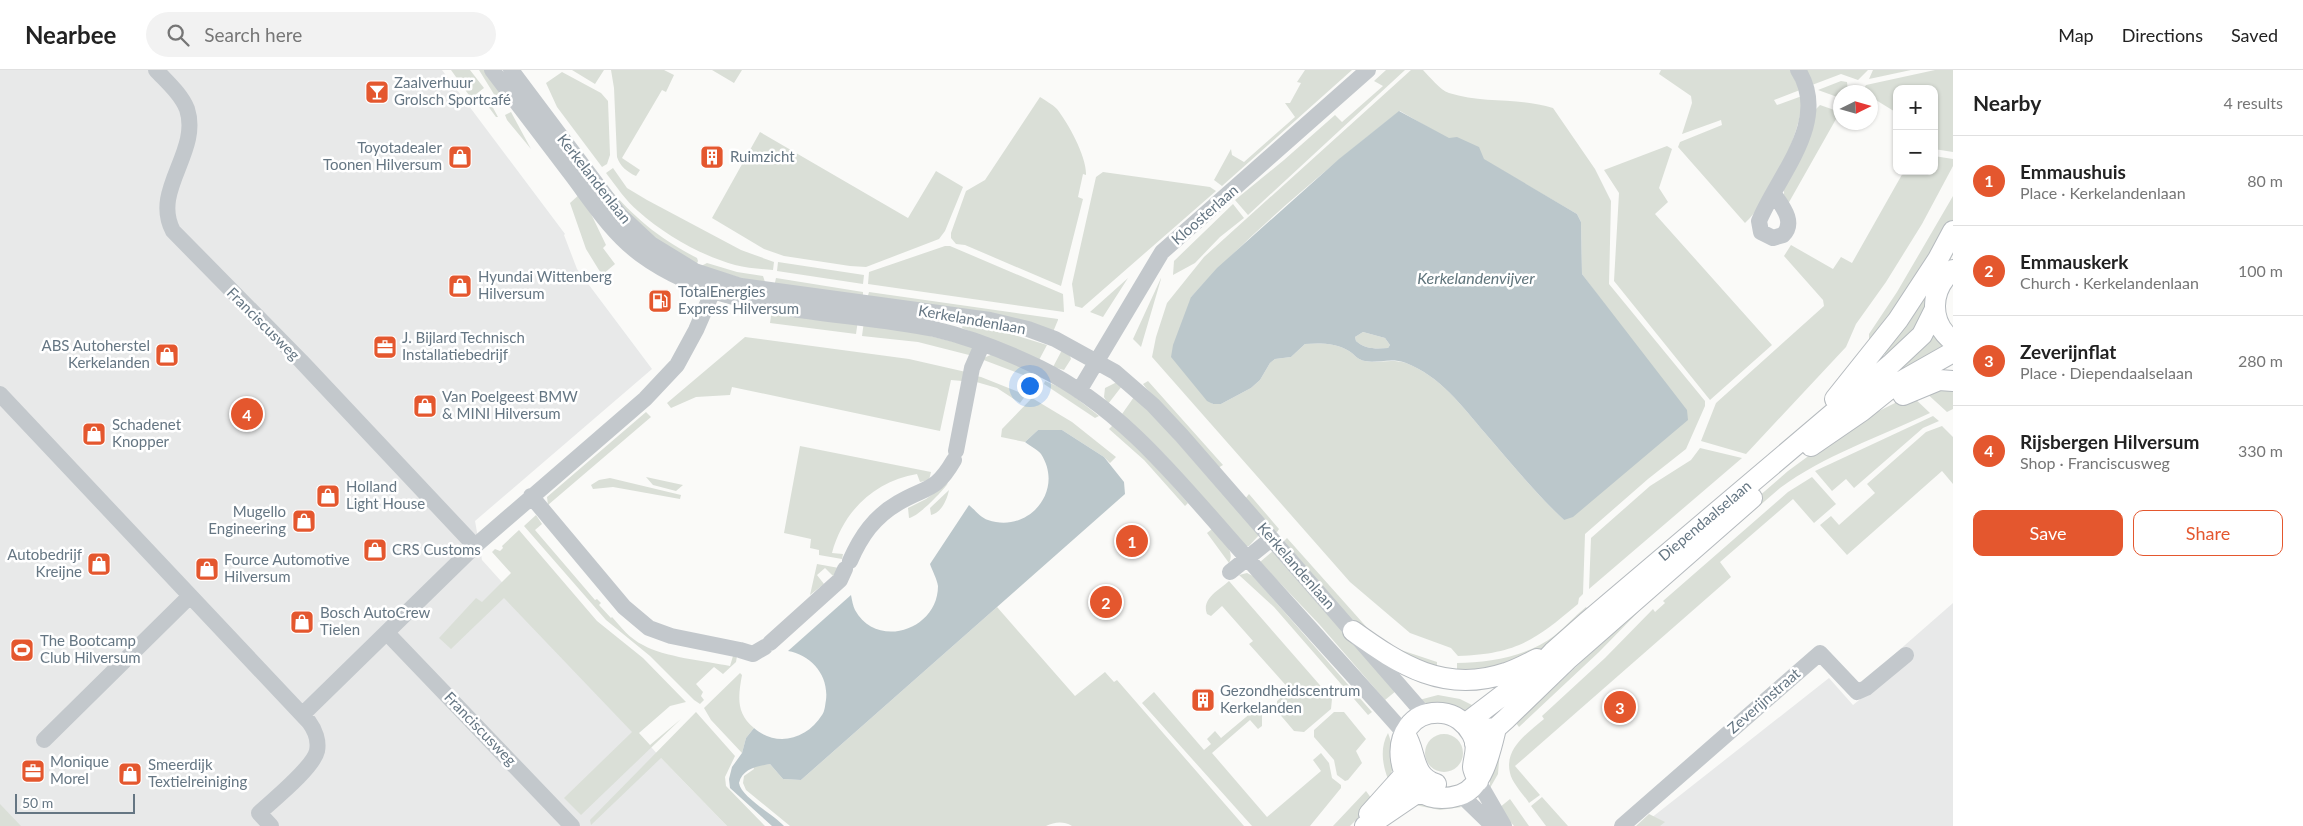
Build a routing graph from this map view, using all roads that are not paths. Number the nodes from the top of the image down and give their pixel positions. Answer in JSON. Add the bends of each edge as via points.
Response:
{"nodes":[{"id":1,"x":156,"y":70,"type":"edge"},
{"id":2,"x":492,"y":70,"type":"edge"},
{"id":3,"x":511,"y":70,"type":"edge"},
{"id":4,"x":1368,"y":70,"type":"edge"},
{"id":5,"x":1798,"y":70,"type":"edge"},
{"id":6,"x":1774,"y":194,"type":"dead end"},
{"id":7,"x":1953,"y":231,"type":"edge"},
{"id":8,"x":1953,"y":270,"type":"edge"},
{"id":9,"x":716,"y":286,"type":"junction"},
{"id":10,"x":1935,"y":309,"type":"junction"},
{"id":11,"x":982,"y":344,"type":"junction"},
{"id":12,"x":1952,"y":344,"type":"edge"},
{"id":13,"x":1097,"y":362,"type":"junction"},
{"id":14,"x":1953,"y":380,"type":"edge"},
{"id":15,"x":1079,"y":391,"type":"junction"},
{"id":16,"x":0,"y":394,"type":"edge"},
{"id":17,"x":1862,"y":411,"type":"junction"},
{"id":18,"x":1816,"y":426,"type":"junction"},
{"id":19,"x":531,"y":496,"type":"junction"},
{"id":20,"x":1271,"y":539,"type":"junction"},
{"id":21,"x":475,"y":546,"type":"junction"},
{"id":22,"x":1247,"y":559,"type":"junction"},
{"id":23,"x":1230,"y":572,"type":"dead end"},
{"id":24,"x":190,"y":596,"type":"junction"},
{"id":25,"x":1353,"y":631,"type":"junction"},
{"id":26,"x":387,"y":633,"type":"junction"},
{"id":27,"x":1553,"y":652,"type":"junction"},
{"id":28,"x":1906,"y":655,"type":"dead end"},
{"id":29,"x":303,"y":714,"type":"junction"},
{"id":30,"x":1424,"y":715,"type":"junction"},
{"id":31,"x":1465,"y":724,"type":"junction"},
{"id":32,"x":1405,"y":734,"type":"junction"},
{"id":33,"x":44,"y":740,"type":"dead end"},
{"id":34,"x":1482,"y":746,"type":"junction"},
{"id":35,"x":1404,"y":775,"type":"junction"},
{"id":36,"x":1476,"y":775,"type":"junction"},
{"id":37,"x":1425,"y":787,"type":"junction"},
{"id":38,"x":1461,"y":794,"type":"junction"},
{"id":39,"x":271,"y":826,"type":"edge"},
{"id":40,"x":572,"y":826,"type":"edge"},
{"id":41,"x":1363,"y":826,"type":"edge"},
{"id":42,"x":1493,"y":826,"type":"edge"},
{"id":43,"x":1504,"y":826,"type":"edge"},
{"id":44,"x":1622,"y":826,"type":"edge"}],
"edges":[{"from":1,"to":21,"type":"street","name":"Franciscusweg","via":[[182,99],[189,119],[188,137],[166,202],[167,217],[173,231]]},
{"from":2,"to":9,"type":"street","name":"Kerkelandenlaan","via":[[600,213],[629,245],[693,284]]},
{"from":3,"to":9,"type":"street","name":"Kerkelandenlaan","via":[[601,192],[633,228],[667,255]]},
{"from":4,"to":13,"type":"street","name":"Kloosterlaan","via":[[1162,252]]},
{"from":5,"to":6,"type":"street","via":[[1807,90],[1808,117],[1803,135]]},
{"from":7,"to":18,"type":"main road","via":[[1898,320]]},
{"from":8,"to":10,"type":"main road","name":"Diependaalselaan","via":[[1938,288]]},
{"from":9,"to":11,"type":"street","name":"Kerkelandenlaan","via":[[747,301],[935,329]]},
{"from":9,"to":13,"type":"street","name":"Kerkelandenlaan","via":[[758,288],[1011,324],[1055,339]]},
{"from":9,"to":19,"type":"street","via":[[671,374]]},
{"from":10,"to":12,"type":"main road","via":[[1937,320]]},
{"from":10,"to":18,"type":"main road","name":"Diependaalselaan","via":[[1922,335]]},
{"from":11,"to":15,"type":"street","name":"Kerkelandenlaan","via":[[1040,368]]},
{"from":11,"to":19,"type":"street","name":"Kerkelandenlaan","via":[[972,368],[955,456],[948,471],[934,486],[898,503],[874,520],[859,540],[840,580],[753,654],[649,628],[624,607]]},
{"from":12,"to":17,"type":"main road","name":"Diependaalselaan"},
{"from":13,"to":15,"type":"street","name":"Kloosterlaan"},
{"from":13,"to":20,"type":"street","name":"Kerkelandenlaan","via":[[1115,372],[1153,405]]},
{"from":14,"to":17,"type":"main road","via":[[1925,384]]},
{"from":15,"to":22,"type":"street","name":"Kerkelandenlaan","via":[[1139,437]]},
{"from":16,"to":24,"type":"street"},
{"from":17,"to":34,"type":"main road","name":"Diependaalselaan","via":[[1816,442],[1567,660],[1496,728],[1488,729]]},
{"from":18,"to":27,"type":"main road","name":"Diependaalselaan"},
{"from":19,"to":21,"type":"street"},
{"from":20,"to":22,"type":"street"},
{"from":20,"to":25,"type":"street","name":"Kerkelandenlaan"},
{"from":21,"to":26,"type":"street"},
{"from":22,"to":23,"type":"street"},
{"from":22,"to":32,"type":"street","name":"Kerkelandenlaan"},
{"from":24,"to":29,"type":"street"},
{"from":24,"to":33,"type":"street"},
{"from":25,"to":27,"type":"main road","via":[[1392,659],[1425,674],[1446,679],[1478,679],[1506,674]]},
{"from":25,"to":30,"type":"street","name":"Kerkelandenlaan"},
{"from":26,"to":29,"type":"street"},
{"from":26,"to":40,"type":"street","name":"Franciscusweg"},
{"from":27,"to":31,"type":"main road","name":"Diependaalselaan","via":[[1537,669]]},
{"from":28,"to":44,"type":"street","name":"Zeverijnstraat","via":[[1858,692],[1820,653]]},
{"from":29,"to":39,"type":"street","via":[[314,729],[316,752],[307,767],[259,813]]},
{"from":30,"to":31,"type":"main road","via":[[1450,715]]},
{"from":30,"to":32,"type":"main road"},
{"from":31,"to":34,"type":"main road"},
{"from":32,"to":35,"type":"main road","via":[[1399,752]]},
{"from":32,"to":37,"type":"main road"},
{"from":34,"to":36,"type":"main road","via":[[1483,772]]},
{"from":35,"to":37,"type":"main road"},
{"from":35,"to":41,"type":"main road","via":[[1370,812]]},
{"from":36,"to":37,"type":"main road","via":[[1457,783]]},
{"from":36,"to":38,"type":"main road","via":[[1468,791]]},
{"from":36,"to":43,"type":"street"},
{"from":37,"to":38,"type":"main road","via":[[1442,797]]},
{"from":37,"to":41,"type":"main road"},
{"from":38,"to":42,"type":"street"}]}
